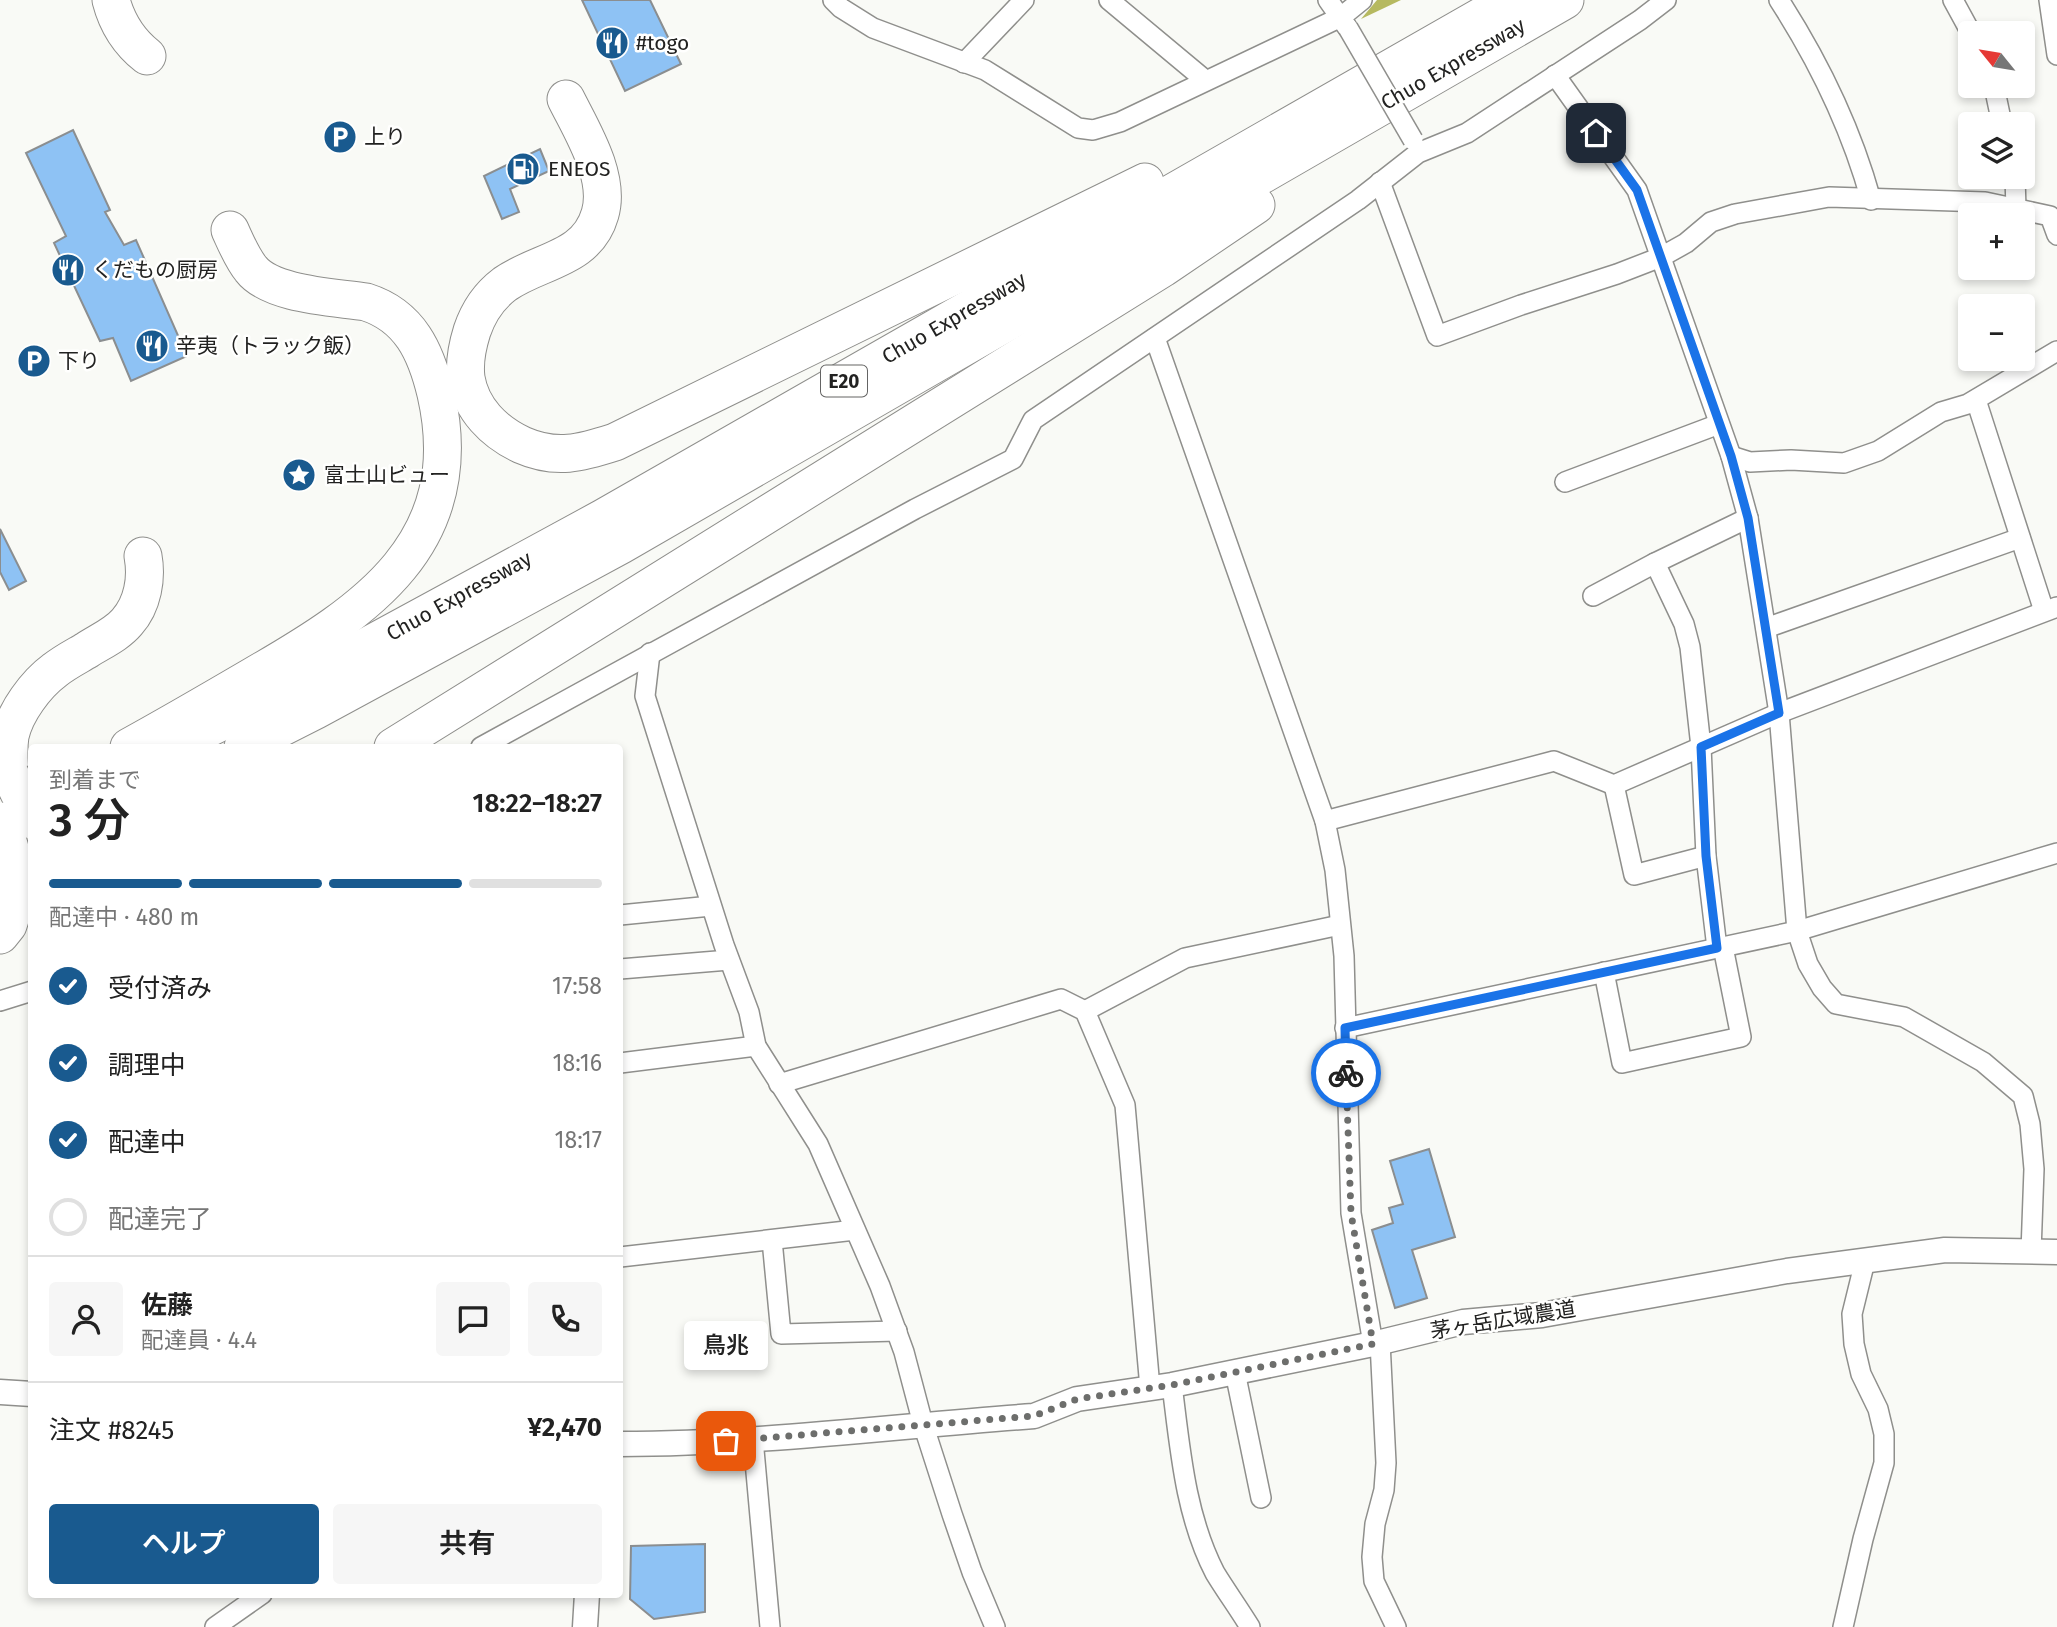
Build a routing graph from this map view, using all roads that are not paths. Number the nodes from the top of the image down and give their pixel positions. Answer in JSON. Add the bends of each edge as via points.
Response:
{"nodes":[{"id":1,"x":111,"y":0,"type":"edge"},
{"id":2,"x":833,"y":0,"type":"edge"},
{"id":3,"x":1024,"y":0,"type":"edge"},
{"id":4,"x":1328,"y":0,"type":"edge"},
{"id":5,"x":1362,"y":0,"type":"edge"},
{"id":6,"x":1566,"y":0,"type":"edge"},
{"id":7,"x":1666,"y":0,"type":"edge"},
{"id":8,"x":1779,"y":0,"type":"edge"},
{"id":9,"x":1953,"y":0,"type":"edge"},
{"id":10,"x":2049,"y":0,"type":"edge"},
{"id":11,"x":1111,"y":1,"type":"edge"},
{"id":12,"x":1496,"y":8,"type":"edge"},
{"id":13,"x":1964,"y":21,"type":"edge"},
{"id":14,"x":1345,"y":22,"type":"junction"},
{"id":15,"x":2057,"y":55,"type":"edge"},
{"id":16,"x":147,"y":56,"type":"dead end"},
{"id":17,"x":964,"y":63,"type":"junction"},
{"id":18,"x":1555,"y":75,"type":"junction"},
{"id":19,"x":1205,"y":80,"type":"junction"},
{"id":20,"x":566,"y":99,"type":"dead end"},
{"id":21,"x":1415,"y":146,"type":"junction"},
{"id":22,"x":1380,"y":182,"type":"junction"},
{"id":23,"x":1871,"y":200,"type":"junction"},
{"id":24,"x":1989,"y":203,"type":"edge"},
{"id":25,"x":2035,"y":213,"type":"edge"},
{"id":26,"x":230,"y":230,"type":"dead end"},
{"id":27,"x":2057,"y":235,"type":"edge"},
{"id":28,"x":1661,"y":257,"type":"junction"},
{"id":29,"x":1155,"y":338,"type":"junction"},
{"id":30,"x":2057,"y":351,"type":"edge"},
{"id":31,"x":1976,"y":400,"type":"junction"},
{"id":32,"x":1719,"y":424,"type":"junction"},
{"id":33,"x":1731,"y":456,"type":"junction"},
{"id":34,"x":1565,"y":482,"type":"dead end"},
{"id":35,"x":1748,"y":518,"type":"junction"},
{"id":36,"x":2020,"y":538,"type":"junction"},
{"id":37,"x":143,"y":556,"type":"dead end"},
{"id":38,"x":1655,"y":563,"type":"junction"},
{"id":39,"x":1593,"y":596,"type":"dead end"},
{"id":40,"x":2050,"y":609,"type":"edge"},
{"id":41,"x":1766,"y":628,"type":"junction"},
{"id":42,"x":650,"y":653,"type":"junction"},
{"id":43,"x":1779,"y":713,"type":"junction"},
{"id":44,"x":134,"y":744,"type":"edge"},
{"id":45,"x":177,"y":744,"type":"edge"},
{"id":46,"x":249,"y":744,"type":"edge"},
{"id":47,"x":398,"y":744,"type":"edge"},
{"id":48,"x":486,"y":744,"type":"edge"},
{"id":49,"x":1701,"y":747,"type":"junction"},
{"id":50,"x":1614,"y":785,"type":"junction"},
{"id":51,"x":21,"y":788,"type":"edge"},
{"id":52,"x":28,"y":808,"type":"edge"},
{"id":53,"x":28,"y":816,"type":"edge"},
{"id":54,"x":0,"y":820,"type":"edge"},
{"id":55,"x":1325,"y":821,"type":"junction"},
{"id":56,"x":0,"y":829,"type":"edge"},
{"id":57,"x":2057,"y":853,"type":"edge"},
{"id":58,"x":28,"y":856,"type":"edge"},
{"id":59,"x":1706,"y":856,"type":"junction"},
{"id":60,"x":8,"y":882,"type":"edge"},
{"id":61,"x":711,"y":906,"type":"junction"},
{"id":62,"x":623,"y":915,"type":"edge"},
{"id":63,"x":1340,"y":925,"type":"junction"},
{"id":64,"x":1797,"y":931,"type":"junction"},
{"id":65,"x":0,"y":935,"type":"edge"},
{"id":66,"x":1720,"y":947,"type":"junction"},
{"id":67,"x":729,"y":960,"type":"junction"},
{"id":68,"x":623,"y":969,"type":"edge"},
{"id":69,"x":1604,"y":972,"type":"junction"},
{"id":70,"x":28,"y":992,"type":"edge"},
{"id":71,"x":0,"y":1001,"type":"edge"},
{"id":72,"x":1085,"y":1011,"type":"junction"},
{"id":73,"x":1345,"y":1028,"type":"junction"},
{"id":74,"x":756,"y":1045,"type":"junction"},
{"id":75,"x":623,"y":1063,"type":"edge"},
{"id":76,"x":779,"y":1084,"type":"junction"},
{"id":77,"x":855,"y":1230,"type":"junction"},
{"id":78,"x":772,"y":1240,"type":"junction"},
{"id":79,"x":2031,"y":1252,"type":"junction"},
{"id":80,"x":2057,"y":1252,"type":"edge"},
{"id":81,"x":623,"y":1257,"type":"edge"},
{"id":82,"x":1865,"y":1261,"type":"junction"},
{"id":83,"x":897,"y":1331,"type":"junction"},
{"id":84,"x":1376,"y":1343,"type":"junction"},
{"id":85,"x":1235,"y":1372,"type":"junction"},
{"id":86,"x":1161,"y":1387,"type":"junction"},
{"id":87,"x":0,"y":1392,"type":"edge"},
{"id":88,"x":28,"y":1394,"type":"edge"},
{"id":89,"x":923,"y":1424,"type":"junction"},
{"id":90,"x":752,"y":1439,"type":"junction"},
{"id":91,"x":623,"y":1444,"type":"edge"},
{"id":92,"x":1261,"y":1498,"type":"dead end"},
{"id":93,"x":256,"y":1598,"type":"edge"},
{"id":94,"x":587,"y":1598,"type":"edge"},
{"id":95,"x":215,"y":1627,"type":"edge"},
{"id":96,"x":585,"y":1627,"type":"edge"},
{"id":97,"x":770,"y":1627,"type":"edge"},
{"id":98,"x":995,"y":1627,"type":"edge"},
{"id":99,"x":1250,"y":1627,"type":"edge"},
{"id":100,"x":1396,"y":1627,"type":"edge"},
{"id":101,"x":1843,"y":1627,"type":"edge"}],
"edges":[{"from":1,"to":16,"type":"highway","via":[[127,36]]},
{"from":2,"to":17,"type":"street","via":[[873,28]]},
{"from":3,"to":17,"type":"street"},
{"from":4,"to":14,"type":"street"},
{"from":5,"to":14,"type":"street"},
{"from":6,"to":46,"type":"highway","name":"Chuo Expressway","number":"E20","via":[[621,545]]},
{"from":6,"to":47,"type":"highway","via":[[1163,268]]},
{"from":7,"to":18,"type":"street"},
{"from":8,"to":23,"type":"street","via":[[1826,82],[1860,159]]},
{"from":9,"to":13,"type":"street"},
{"from":10,"to":15,"type":"street"},
{"from":11,"to":19,"type":"street"},
{"from":12,"to":20,"type":"highway","via":[[615,442],[558,455],[535,450],[493,427],[468,390],[465,366],[474,325],[493,295],[506,283],[578,247],[594,232],[604,193]]},
{"from":12,"to":45,"type":"highway","name":"Chuo Expressway","number":"E20","via":[[603,518]]},
{"from":14,"to":19,"type":"street"},
{"from":14,"to":21,"type":"street","bridge":true},
{"from":17,"to":19,"type":"street","via":[[1078,128],[1093,130],[1120,122]]},
{"from":18,"to":21,"type":"street","via":[[1467,133]]},
{"from":18,"to":28,"type":"street","via":[[1637,190]]},
{"from":21,"to":22,"type":"street"},
{"from":22,"to":28,"type":"street","via":[[1437,336]]},
{"from":22,"to":29,"type":"street"},
{"from":23,"to":24,"type":"street"},
{"from":23,"to":28,"type":"street","via":[[1829,197],[1735,214],[1711,222]]},
{"from":25,"to":27,"type":"street","via":[[2050,216]]},
{"from":26,"to":44,"type":"highway","via":[[251,270],[262,279],[279,288],[379,306],[409,329],[427,365],[441,417],[441,477],[419,540],[378,592],[284,658]]},
{"from":28,"to":32,"type":"street"},
{"from":29,"to":42,"type":"street","via":[[1033,421],[1013,459]]},
{"from":29,"to":55,"type":"street"},
{"from":30,"to":31,"type":"street"},
{"from":31,"to":33,"type":"street","via":[[1941,412],[1878,451],[1844,463],[1750,462]]},
{"from":31,"to":36,"type":"street"},
{"from":32,"to":33,"type":"street"},
{"from":32,"to":34,"type":"street"},
{"from":33,"to":35,"type":"street"},
{"from":35,"to":38,"type":"street"},
{"from":35,"to":41,"type":"street"},
{"from":36,"to":40,"type":"street"},
{"from":36,"to":41,"type":"street"},
{"from":37,"to":51,"type":"highway","via":[[144,588],[128,621],[55,670],[19,715],[8,753]]},
{"from":38,"to":39,"type":"street"},
{"from":38,"to":49,"type":"street","via":[[1690,647]]},
{"from":40,"to":43,"type":"street"},
{"from":41,"to":43,"type":"street"},
{"from":42,"to":48,"type":"street"},
{"from":42,"to":61,"type":"street","via":[[645,696]]},
{"from":43,"to":49,"type":"street"},
{"from":43,"to":64,"type":"street"},
{"from":49,"to":50,"type":"street"},
{"from":49,"to":59,"type":"street"},
{"from":50,"to":55,"type":"street","via":[[1554,761]]},
{"from":50,"to":59,"type":"street","via":[[1634,875]]},
{"from":51,"to":52,"type":"highway","bridge":true},
{"from":51,"to":54,"type":"highway"},
{"from":53,"to":56,"type":"highway"},
{"from":54,"to":60,"type":"highway","bridge":true,"via":[[15,869]]},
{"from":55,"to":63,"type":"street"},
{"from":57,"to":64,"type":"street"},
{"from":58,"to":60,"type":"highway"},
{"from":59,"to":66,"type":"street"},
{"from":60,"to":65,"type":"highway","via":[[8,925]]},
{"from":61,"to":62,"type":"street"},
{"from":61,"to":67,"type":"street"},
{"from":63,"to":72,"type":"street","via":[[1185,958]]},
{"from":63,"to":73,"type":"street"},
{"from":64,"to":66,"type":"street"},
{"from":64,"to":79,"type":"street","via":[[1808,964],[1836,1004],[1904,1017],[1983,1062],[2022,1097],[2034,1169]]},
{"from":66,"to":69,"type":"street"},
{"from":66,"to":69,"type":"street","via":[[1741,1037],[1622,1063]]},
{"from":67,"to":68,"type":"street"},
{"from":67,"to":74,"type":"street"},
{"from":69,"to":73,"type":"street"},
{"from":70,"to":71,"type":"street"},
{"from":72,"to":76,"type":"street","via":[[1061,999]]},
{"from":72,"to":86,"type":"street","via":[[1125,1105]]},
{"from":73,"to":84,"type":"street","via":[[1351,1213]]},
{"from":74,"to":75,"type":"street"},
{"from":74,"to":76,"type":"street"},
{"from":76,"to":77,"type":"street","via":[[818,1144]]},
{"from":77,"to":78,"type":"street"},
{"from":77,"to":83,"type":"street"},
{"from":78,"to":81,"type":"street"},
{"from":78,"to":83,"type":"street","via":[[780,1334]]},
{"from":79,"to":80,"type":"street","name":"茅ヶ岳広域農道"},
{"from":79,"to":82,"type":"street","name":"茅ヶ岳広域農道","via":[[1945,1250]]},
{"from":82,"to":84,"type":"street","name":"茅ヶ岳広域農道","via":[[1542,1315],[1463,1322]]},
{"from":82,"to":101,"type":"street","via":[[1852,1314],[1854,1344],[1861,1374],[1878,1409],[1884,1463]]},
{"from":83,"to":89,"type":"street"},
{"from":84,"to":85,"type":"street","name":"茅ヶ岳広域農道"},
{"from":84,"to":100,"type":"street","via":[[1386,1464],[1372,1557],[1374,1581]]},
{"from":85,"to":86,"type":"street","name":"茅ヶ岳広域農道"},
{"from":85,"to":92,"type":"street"},
{"from":86,"to":89,"type":"street","name":"茅ヶ岳広域農道","via":[[1077,1399],[1034,1416]]},
{"from":86,"to":99,"type":"street","via":[[1202,1539],[1215,1572]]},
{"from":87,"to":88,"type":"street"},
{"from":89,"to":90,"type":"street","name":"茅ヶ岳広域農道"},
{"from":89,"to":98,"type":"street"},
{"from":90,"to":91,"type":"street","name":"茅ヶ岳広域農道"},
{"from":90,"to":97,"type":"street"},
{"from":93,"to":95,"type":"street"},
{"from":94,"to":96,"type":"street"}]}
